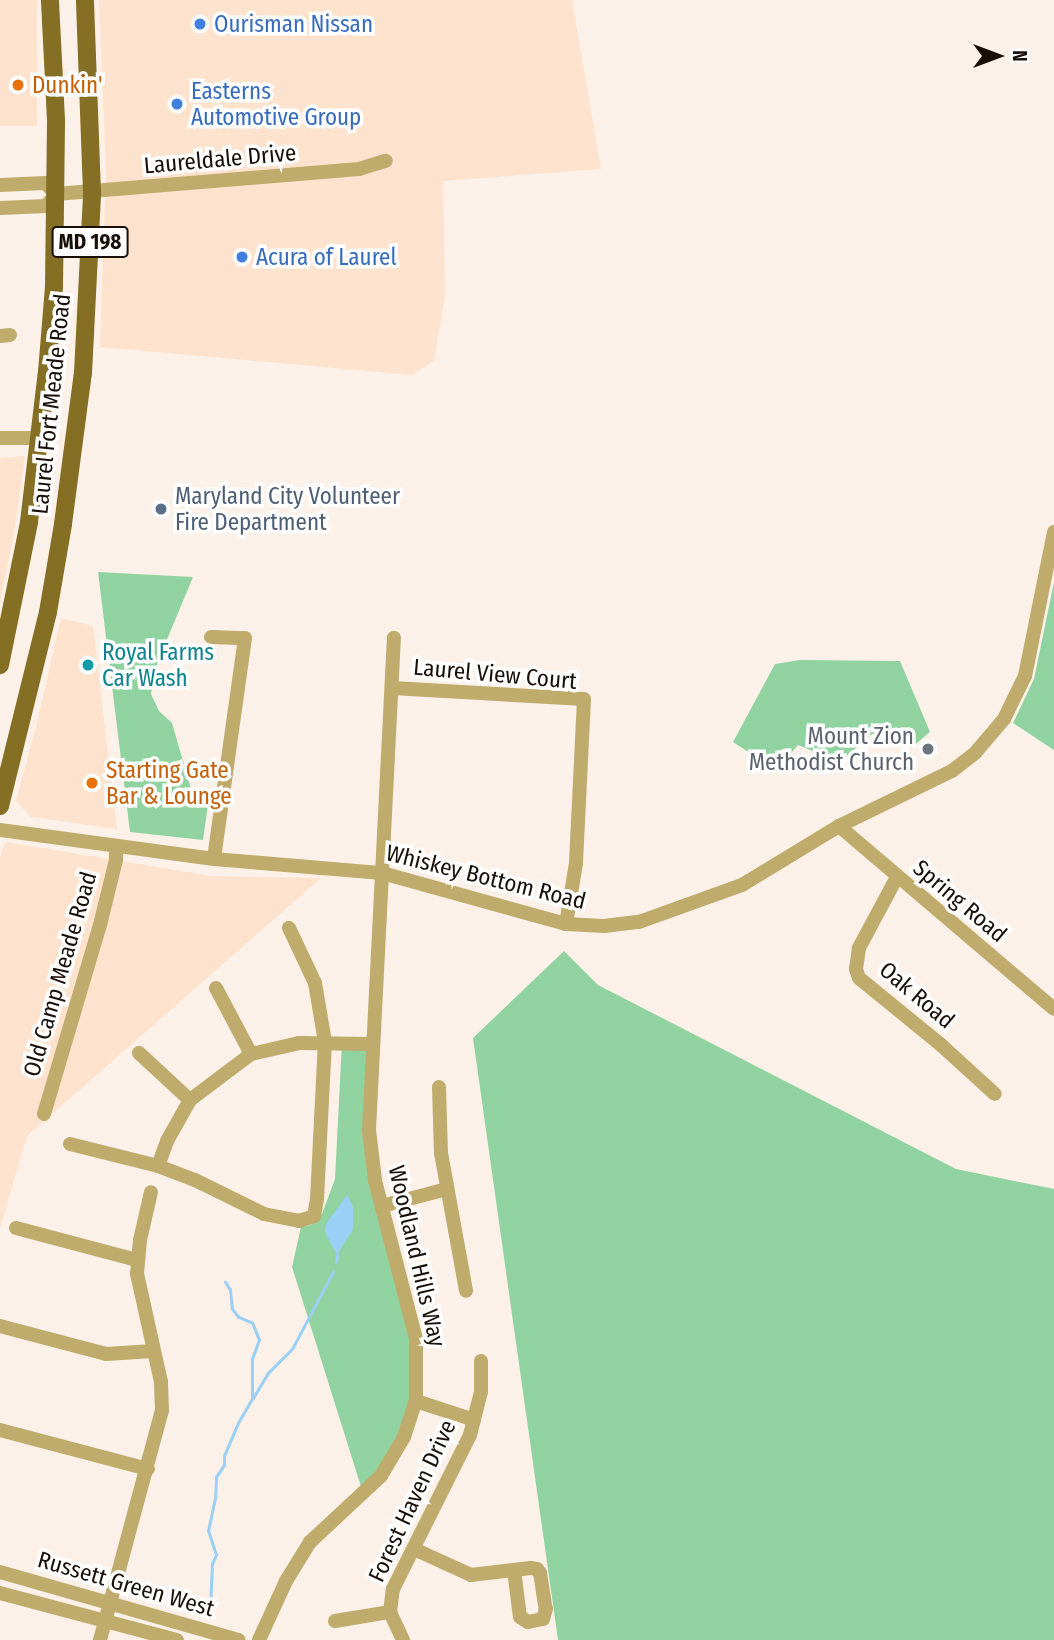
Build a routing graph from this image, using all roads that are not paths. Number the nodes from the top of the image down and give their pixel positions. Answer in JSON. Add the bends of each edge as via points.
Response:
{"nodes":[{"id":1,"x":50,"y":0,"type":"edge"},
{"id":2,"x":85,"y":0,"type":"edge"},
{"id":3,"x":386,"y":160,"type":"dead end"},
{"id":4,"x":0,"y":185,"type":"edge"},
{"id":5,"x":92,"y":193,"type":"junction"},
{"id":6,"x":56,"y":194,"type":"junction"},
{"id":7,"x":0,"y":208,"type":"edge"},
{"id":8,"x":0,"y":438,"type":"edge"},
{"id":9,"x":40,"y":438,"type":"junction"},
{"id":10,"x":1054,"y":532,"type":"edge"},
{"id":11,"x":211,"y":637,"type":"dead end"},
{"id":12,"x":394,"y":638,"type":"dead end"},
{"id":13,"x":0,"y":665,"type":"edge"},
{"id":14,"x":392,"y":688,"type":"junction"},
{"id":15,"x":0,"y":806,"type":"edge"},
{"id":16,"x":839,"y":826,"type":"junction"},
{"id":17,"x":0,"y":830,"type":"edge"},
{"id":18,"x":116,"y":847,"type":"junction"},
{"id":19,"x":214,"y":859,"type":"junction"},
{"id":20,"x":382,"y":873,"type":"junction"},
{"id":21,"x":897,"y":877,"type":"junction"},
{"id":22,"x":566,"y":924,"type":"junction"},
{"id":23,"x":289,"y":928,"type":"dead end"},
{"id":24,"x":216,"y":988,"type":"dead end"},
{"id":25,"x":1054,"y":1009,"type":"edge"},
{"id":26,"x":325,"y":1042,"type":"junction"},
{"id":27,"x":372,"y":1044,"type":"junction"},
{"id":28,"x":139,"y":1053,"type":"dead end"},
{"id":29,"x":251,"y":1054,"type":"junction"},
{"id":30,"x":439,"y":1087,"type":"dead end"},
{"id":31,"x":995,"y":1094,"type":"dead end"},
{"id":32,"x":190,"y":1100,"type":"junction"},
{"id":33,"x":44,"y":1114,"type":"dead end"},
{"id":34,"x":70,"y":1144,"type":"dead end"},
{"id":35,"x":158,"y":1166,"type":"junction"},
{"id":36,"x":447,"y":1189,"type":"junction"},
{"id":37,"x":151,"y":1192,"type":"dead end"},
{"id":38,"x":382,"y":1206,"type":"junction"},
{"id":39,"x":16,"y":1228,"type":"dead end"},
{"id":40,"x":137,"y":1259,"type":"junction"},
{"id":41,"x":466,"y":1292,"type":"dead end"},
{"id":42,"x":0,"y":1326,"type":"edge"},
{"id":43,"x":153,"y":1351,"type":"junction"},
{"id":44,"x":481,"y":1361,"type":"dead end"},
{"id":45,"x":416,"y":1401,"type":"junction"},
{"id":46,"x":474,"y":1420,"type":"junction"},
{"id":47,"x":0,"y":1430,"type":"edge"},
{"id":48,"x":148,"y":1469,"type":"junction"},
{"id":49,"x":414,"y":1549,"type":"junction"},
{"id":50,"x":514,"y":1570,"type":"dead end"},
{"id":51,"x":0,"y":1572,"type":"edge"},
{"id":52,"x":0,"y":1592,"type":"edge"},
{"id":53,"x":110,"y":1602,"type":"junction"},
{"id":54,"x":390,"y":1612,"type":"junction"},
{"id":55,"x":105,"y":1621,"type":"junction"},
{"id":56,"x":335,"y":1621,"type":"dead end"},
{"id":57,"x":100,"y":1640,"type":"edge"},
{"id":58,"x":177,"y":1640,"type":"edge"},
{"id":59,"x":238,"y":1640,"type":"edge"},
{"id":60,"x":259,"y":1640,"type":"edge"},
{"id":61,"x":403,"y":1640,"type":"edge"}],
"edges":[{"from":1,"to":6,"type":"main road","name":"Laurel Fort Meade Road","number":"MD 198"},
{"from":2,"to":5,"type":"main road","name":"Laurel Fort Meade Road","number":"MD 198"},
{"from":3,"to":5,"type":"street","name":"Laureldale Drive","via":[[359,169]]},
{"from":4,"to":6,"type":"street","via":[[45,183]]},
{"from":5,"to":6,"type":"street","name":"Laureldale Drive"},
{"from":5,"to":15,"type":"main road","name":"Laurel Fort Meade Road","number":"MD 198","via":[[83,373],[63,524],[30,693]]},
{"from":6,"to":7,"type":"street","via":[[46,206]]},
{"from":6,"to":9,"type":"main road","name":"Laurel Fort Meade Road","number":"MD 198","via":[[54,287]]},
{"from":8,"to":9,"type":"street"},
{"from":9,"to":13,"type":"main road","name":"Laurel Fort Meade Road","number":"MD 198","via":[[29,522]]},
{"from":10,"to":16,"type":"street","name":"Whiskey Bottom Road","via":[[1027,670],[995,732],[953,771]]},
{"from":11,"to":19,"type":"street","via":[[245,638]]},
{"from":12,"to":14,"type":"street","name":"Laurel View Court"},
{"from":14,"to":20,"type":"street","name":"Laurel View Court"},
{"from":14,"to":22,"type":"street","name":"Laurel View Court","via":[[584,699],[576,863]]},
{"from":16,"to":21,"type":"street","name":"Spring Road"},
{"from":16,"to":22,"type":"street","name":"Whiskey Bottom Road","via":[[742,885],[675,912],[624,925]]},
{"from":17,"to":18,"type":"street","name":"Whiskey Bottom Road"},
{"from":18,"to":19,"type":"street","name":"Whiskey Bottom Road"},
{"from":18,"to":33,"type":"street","name":"Old Camp Meade Road","via":[[100,925]]},
{"from":19,"to":20,"type":"street","name":"Whiskey Bottom Road"},
{"from":20,"to":22,"type":"street","name":"Whiskey Bottom Road"},
{"from":20,"to":27,"type":"street","name":"Woodland Hills Way"},
{"from":21,"to":25,"type":"street","name":"Spring Road"},
{"from":21,"to":31,"type":"street","name":"Oak Road","via":[[859,948],[859,978]]},
{"from":23,"to":26,"type":"street","via":[[315,983]]},
{"from":24,"to":29,"type":"street"},
{"from":26,"to":27,"type":"street"},
{"from":26,"to":29,"type":"street"},
{"from":26,"to":35,"type":"street","via":[[314,1216],[299,1221],[264,1214]]},
{"from":27,"to":38,"type":"street","name":"Woodland Hills Way","via":[[370,1152]]},
{"from":28,"to":32,"type":"street"},
{"from":29,"to":32,"type":"street"},
{"from":30,"to":36,"type":"street"},
{"from":32,"to":35,"type":"street"},
{"from":34,"to":35,"type":"street"},
{"from":36,"to":38,"type":"street"},
{"from":36,"to":41,"type":"street"},
{"from":37,"to":40,"type":"street"},
{"from":38,"to":45,"type":"street","name":"Woodland Hills Way","via":[[416,1339]]},
{"from":39,"to":40,"type":"street"},
{"from":40,"to":43,"type":"street"},
{"from":42,"to":43,"type":"street","via":[[106,1354]]},
{"from":43,"to":48,"type":"street","via":[[162,1412]]},
{"from":44,"to":46,"type":"street","name":"Forest Haven Drive","via":[[481,1392]]},
{"from":45,"to":46,"type":"street","name":"Forest Haven Drive"},
{"from":45,"to":60,"type":"street","name":"Woodland Hills Way","via":[[404,1437],[381,1476],[310,1542]]},
{"from":46,"to":49,"type":"street","name":"Forest Haven Drive","via":[[463,1452]]},
{"from":47,"to":48,"type":"street"},
{"from":48,"to":53,"type":"street"},
{"from":49,"to":50,"type":"street","via":[[471,1575]]},
{"from":49,"to":54,"type":"street","name":"Forest Haven Drive","via":[[393,1589]]},
{"from":51,"to":53,"type":"street","name":"Russett Green West"},
{"from":52,"to":55,"type":"street","name":"Russett Green West"},
{"from":53,"to":55,"type":"street"},
{"from":53,"to":59,"type":"street","name":"Russett Green West"},
{"from":54,"to":56,"type":"street"},
{"from":54,"to":61,"type":"street","name":"Forest Haven Drive"},
{"from":55,"to":57,"type":"street"},
{"from":55,"to":58,"type":"street","name":"Russett Green West"}]}
